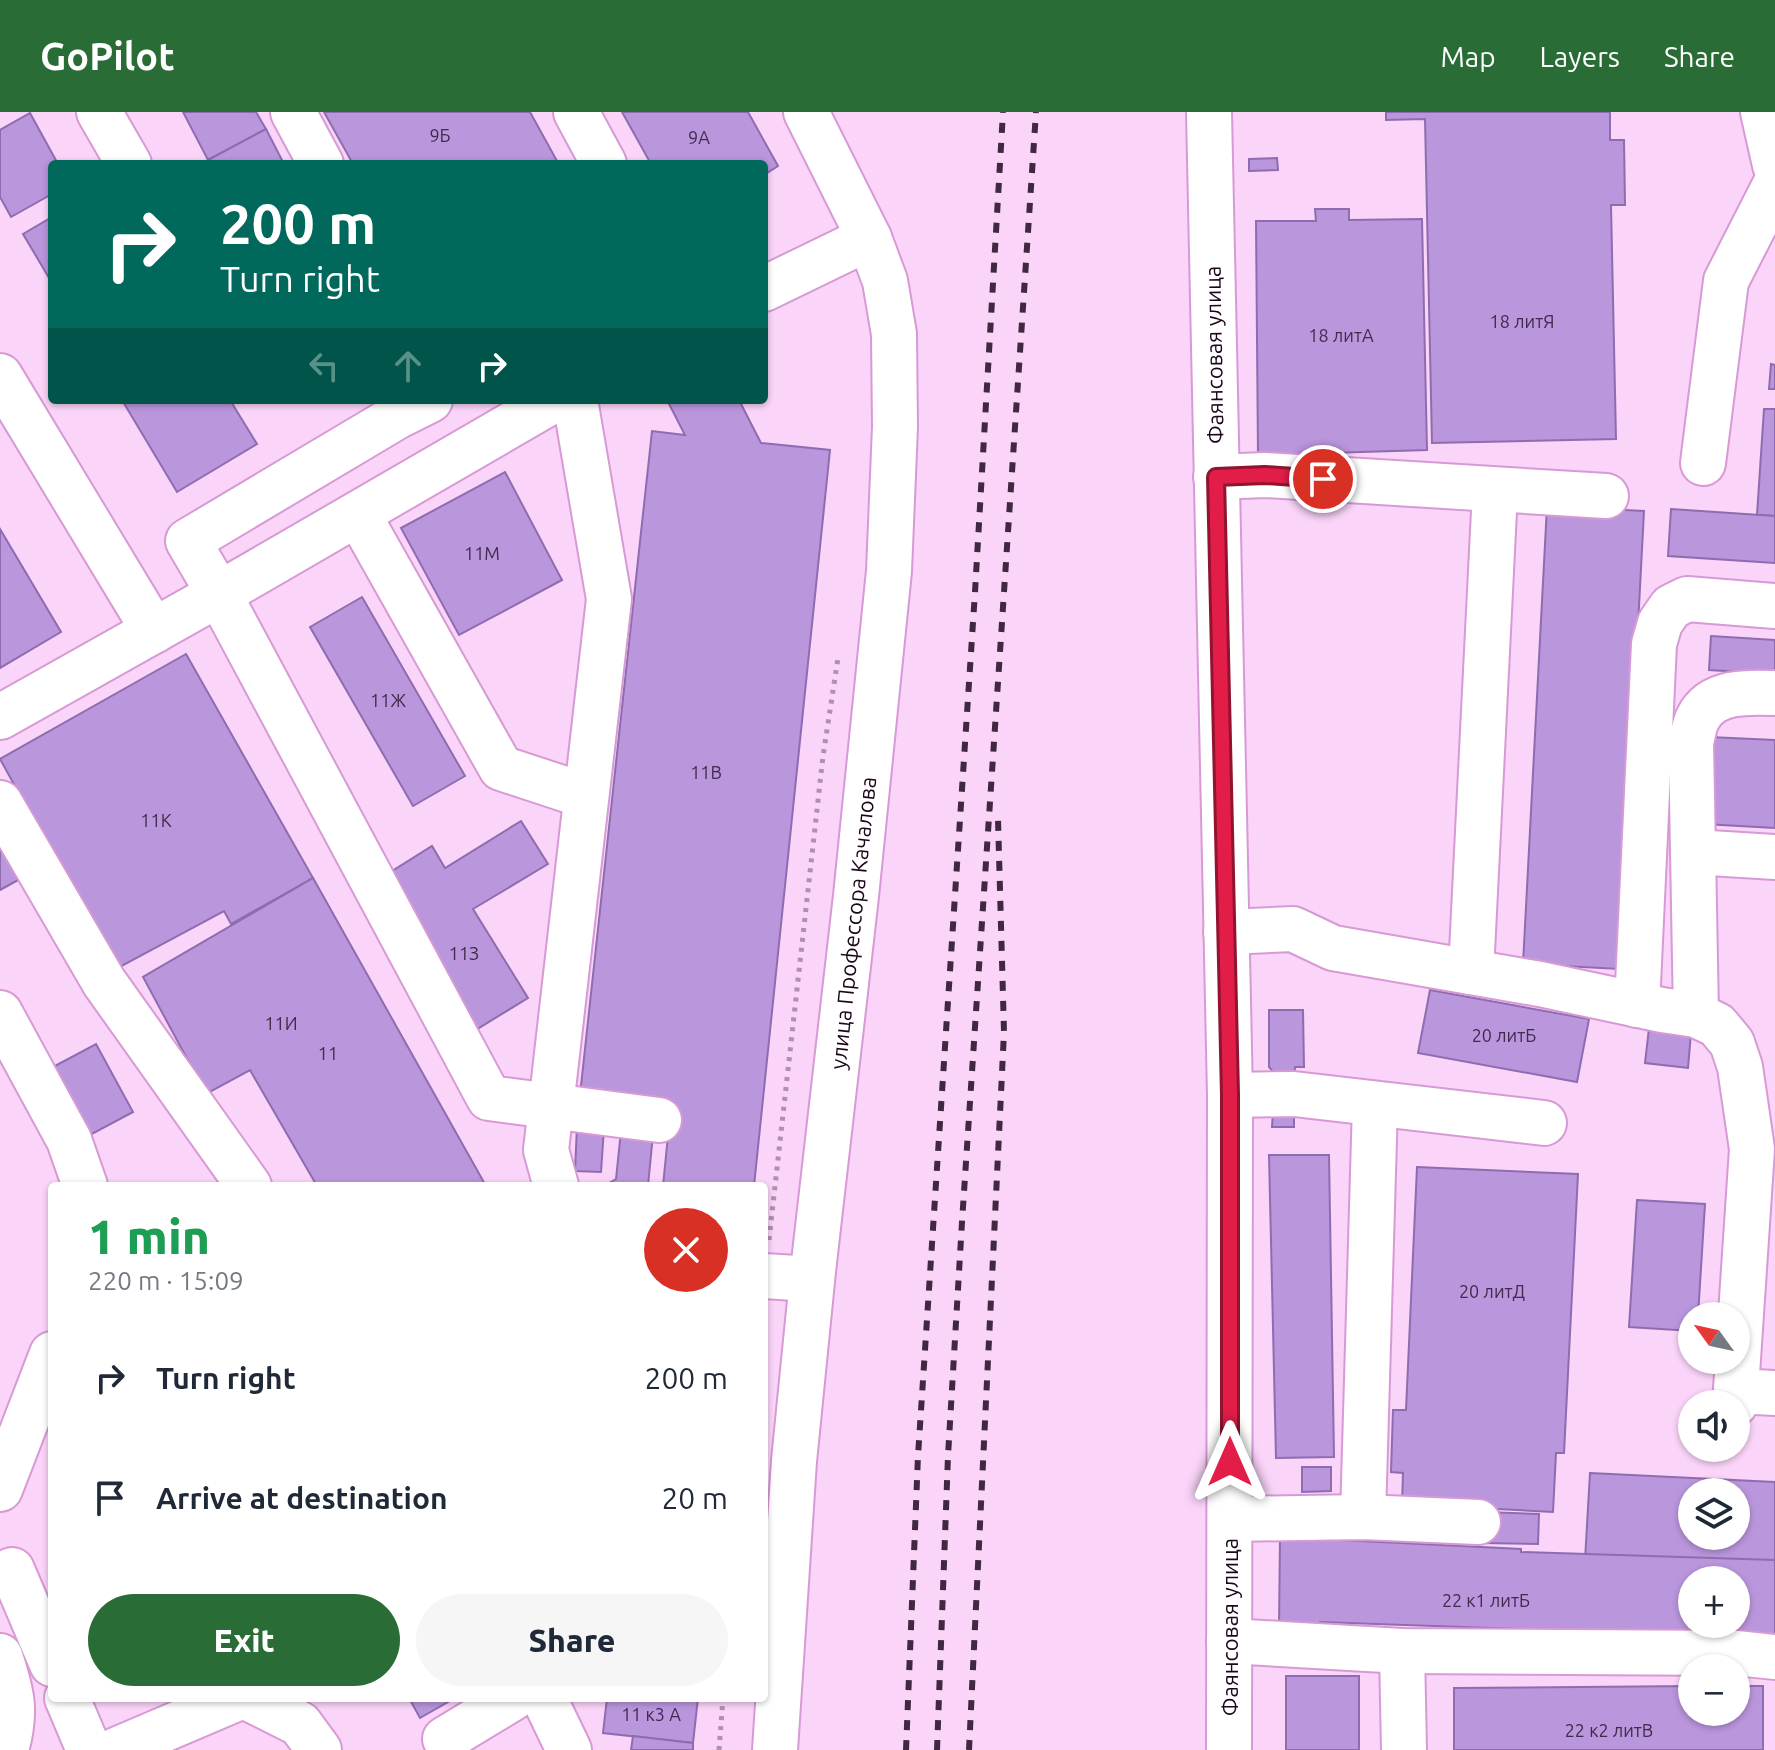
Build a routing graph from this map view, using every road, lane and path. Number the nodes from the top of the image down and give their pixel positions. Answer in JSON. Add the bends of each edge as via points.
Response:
{"nodes":[{"id":1,"x":99,"y":112,"type":"edge"},
{"id":2,"x":293,"y":112,"type":"edge"},
{"id":3,"x":576,"y":112,"type":"edge"},
{"id":4,"x":806,"y":112,"type":"edge"},
{"id":5,"x":1763,"y":112,"type":"edge"},
{"id":6,"x":1222,"y":121,"type":"edge"},
{"id":7,"x":127,"y":160,"type":"edge"},
{"id":8,"x":319,"y":160,"type":"edge"},
{"id":9,"x":602,"y":160,"type":"edge"},
{"id":10,"x":1775,"y":165,"type":"edge"},
{"id":11,"x":1775,"y":185,"type":"edge"},
{"id":12,"x":869,"y":238,"type":"junction"},
{"id":13,"x":768,"y":287,"type":"edge"},
{"id":14,"x":0,"y":376,"type":"edge"},
{"id":15,"x":422,"y":404,"type":"edge"},
{"id":16,"x":547,"y":404,"type":"edge"},
{"id":17,"x":576,"y":404,"type":"edge"},
{"id":18,"x":1703,"y":463,"type":"dead end"},
{"id":19,"x":1216,"y":477,"type":"junction"},
{"id":20,"x":1495,"y":491,"type":"junction"},
{"id":21,"x":1606,"y":496,"type":"dead end"},
{"id":22,"x":358,"y":514,"type":"junction"},
{"id":23,"x":219,"y":594,"type":"junction"},
{"id":24,"x":1775,"y":606,"type":"edge"},
{"id":25,"x":154,"y":631,"type":"junction"},
{"id":26,"x":839,"y":653,"type":"dead end"},
{"id":27,"x":1775,"y":693,"type":"edge"},
{"id":28,"x":0,"y":717,"type":"edge"},
{"id":29,"x":586,"y":796,"type":"junction"},
{"id":30,"x":0,"y":803,"type":"edge"},
{"id":31,"x":1693,"y":852,"type":"junction"},
{"id":32,"x":1775,"y":857,"type":"edge"},
{"id":33,"x":1226,"y":932,"type":"junction"},
{"id":34,"x":1471,"y":972,"type":"junction"},
{"id":35,"x":1637,"y":1005,"type":"junction"},
{"id":36,"x":0,"y":1013,"type":"edge"},
{"id":37,"x":1696,"y":1015,"type":"junction"},
{"id":38,"x":1230,"y":1095,"type":"junction"},
{"id":39,"x":1375,"y":1104,"type":"junction"},
{"id":40,"x":550,"y":1108,"type":"junction"},
{"id":41,"x":659,"y":1120,"type":"dead end"},
{"id":42,"x":1544,"y":1123,"type":"dead end"},
{"id":43,"x":1763,"y":1150,"type":"edge"},
{"id":44,"x":84,"y":1182,"type":"edge"},
{"id":45,"x":246,"y":1182,"type":"edge"},
{"id":46,"x":555,"y":1182,"type":"edge"},
{"id":47,"x":768,"y":1241,"type":"edge"},
{"id":48,"x":768,"y":1276,"type":"edge"},
{"id":49,"x":812,"y":1279,"type":"junction"},
{"id":50,"x":48,"y":1362,"type":"edge"},
{"id":51,"x":1749,"y":1390,"type":"edge"},
{"id":52,"x":7,"y":1443,"type":"edge"},
{"id":53,"x":0,"y":1489,"type":"edge"},
{"id":54,"x":1363,"y":1517,"type":"junction"},
{"id":55,"x":1230,"y":1519,"type":"junction"},
{"id":56,"x":1478,"y":1522,"type":"dead end"},
{"id":57,"x":12,"y":1570,"type":"dead end"},
{"id":58,"x":1229,"y":1641,"type":"junction"},
{"id":59,"x":1402,"y":1651,"type":"junction"},
{"id":60,"x":48,"y":1655,"type":"edge"},
{"id":61,"x":0,"y":1656,"type":"edge"},
{"id":62,"x":1775,"y":1657,"type":"edge"},
{"id":63,"x":69,"y":1702,"type":"edge"},
{"id":64,"x":216,"y":1702,"type":"edge"},
{"id":65,"x":256,"y":1702,"type":"edge"},
{"id":66,"x":506,"y":1702,"type":"edge"},
{"id":67,"x":546,"y":1702,"type":"edge"},
{"id":68,"x":723,"y":1702,"type":"edge"},
{"id":69,"x":168,"y":1711,"type":"edge"},
{"id":70,"x":445,"y":1739,"type":"dead end"},
{"id":71,"x":129,"y":1747,"type":"edge"},
{"id":72,"x":6,"y":1750,"type":"edge"},
{"id":73,"x":89,"y":1750,"type":"edge"},
{"id":74,"x":319,"y":1750,"type":"edge"},
{"id":75,"x":569,"y":1750,"type":"edge"},
{"id":76,"x":719,"y":1750,"type":"edge"},
{"id":77,"x":775,"y":1750,"type":"edge"},
{"id":78,"x":1229,"y":1750,"type":"edge"},
{"id":79,"x":1404,"y":1750,"type":"edge"}],
"edges":[{"from":1,"to":7,"type":"street"},
{"from":2,"to":8,"type":"street"},
{"from":3,"to":9,"type":"street"},
{"from":4,"to":12,"type":"street","name":"улица Профессора Качалова"},
{"from":5,"to":10,"type":"street"},
{"from":6,"to":19,"type":"street","name":"Фаянсовая улица"},
{"from":11,"to":18,"type":"street","via":[[1726,281]]},
{"from":12,"to":13,"type":"street"},
{"from":12,"to":49,"type":"street","name":"улица Профессора Качалова","via":[[885,281],[894,334],[889,571]]},
{"from":14,"to":25,"type":"street"},
{"from":15,"to":23,"type":"street","via":[[188,541]]},
{"from":16,"to":22,"type":"street"},
{"from":17,"to":29,"type":"street","via":[[609,599]]},
{"from":19,"to":20,"type":"street","via":[[1265,475]]},
{"from":19,"to":33,"type":"street","name":"Фаянсовая улица"},
{"from":20,"to":21,"type":"street"},
{"from":20,"to":34,"type":"street"},
{"from":22,"to":23,"type":"street"},
{"from":22,"to":29,"type":"street","via":[[501,768]]},
{"from":23,"to":25,"type":"street"},
{"from":23,"to":40,"type":"street","via":[[489,1098]]},
{"from":24,"to":35,"type":"street","via":[[1687,599],[1671,607],[1660,623],[1654,644]]},
{"from":25,"to":28,"type":"street"},
{"from":26,"to":47,"type":"path"},
{"from":27,"to":31,"type":"street","via":[[1741,692],[1717,699],[1699,716],[1691,743]]},
{"from":29,"to":40,"type":"street"},
{"from":30,"to":45,"type":"street","via":[[104,982]]},
{"from":31,"to":32,"type":"street"},
{"from":31,"to":37,"type":"street"},
{"from":33,"to":34,"type":"street","via":[[1293,929],[1333,948]]},
{"from":33,"to":38,"type":"street","name":"Фаянсовая улица"},
{"from":34,"to":35,"type":"street"},
{"from":35,"to":37,"type":"street"},
{"from":36,"to":44,"type":"street","via":[[69,1140]]},
{"from":37,"to":43,"type":"street","via":[[1717,1025],[1732,1043]]},
{"from":38,"to":39,"type":"street","via":[[1294,1094]]},
{"from":38,"to":55,"type":"street","name":"Фаянсовая улица"},
{"from":39,"to":42,"type":"street"},
{"from":39,"to":54,"type":"street"},
{"from":40,"to":41,"type":"street"},
{"from":40,"to":46,"type":"street","via":[[546,1150]]},
{"from":43,"to":51,"type":"street"},
{"from":48,"to":49,"type":"street"},
{"from":49,"to":77,"type":"street","name":"улица Профессора Качалова"},
{"from":50,"to":52,"type":"street"},
{"from":52,"to":53,"type":"street"},
{"from":54,"to":55,"type":"street"},
{"from":54,"to":56,"type":"street"},
{"from":55,"to":58,"type":"street","name":"Фаянсовая улица"},
{"from":57,"to":60,"type":"street"},
{"from":58,"to":59,"type":"street"},
{"from":58,"to":78,"type":"street","name":"Фаянсовая улица"},
{"from":59,"to":62,"type":"street"},
{"from":59,"to":79,"type":"street"},
{"from":61,"to":72,"type":"street","via":[[12,1694]]},
{"from":63,"to":73,"type":"street"},
{"from":64,"to":69,"type":"street"},
{"from":65,"to":74,"type":"street","via":[[300,1724]]},
{"from":66,"to":70,"type":"street"},
{"from":67,"to":75,"type":"street"},
{"from":68,"to":76,"type":"path"},
{"from":69,"to":71,"type":"street"}]}
